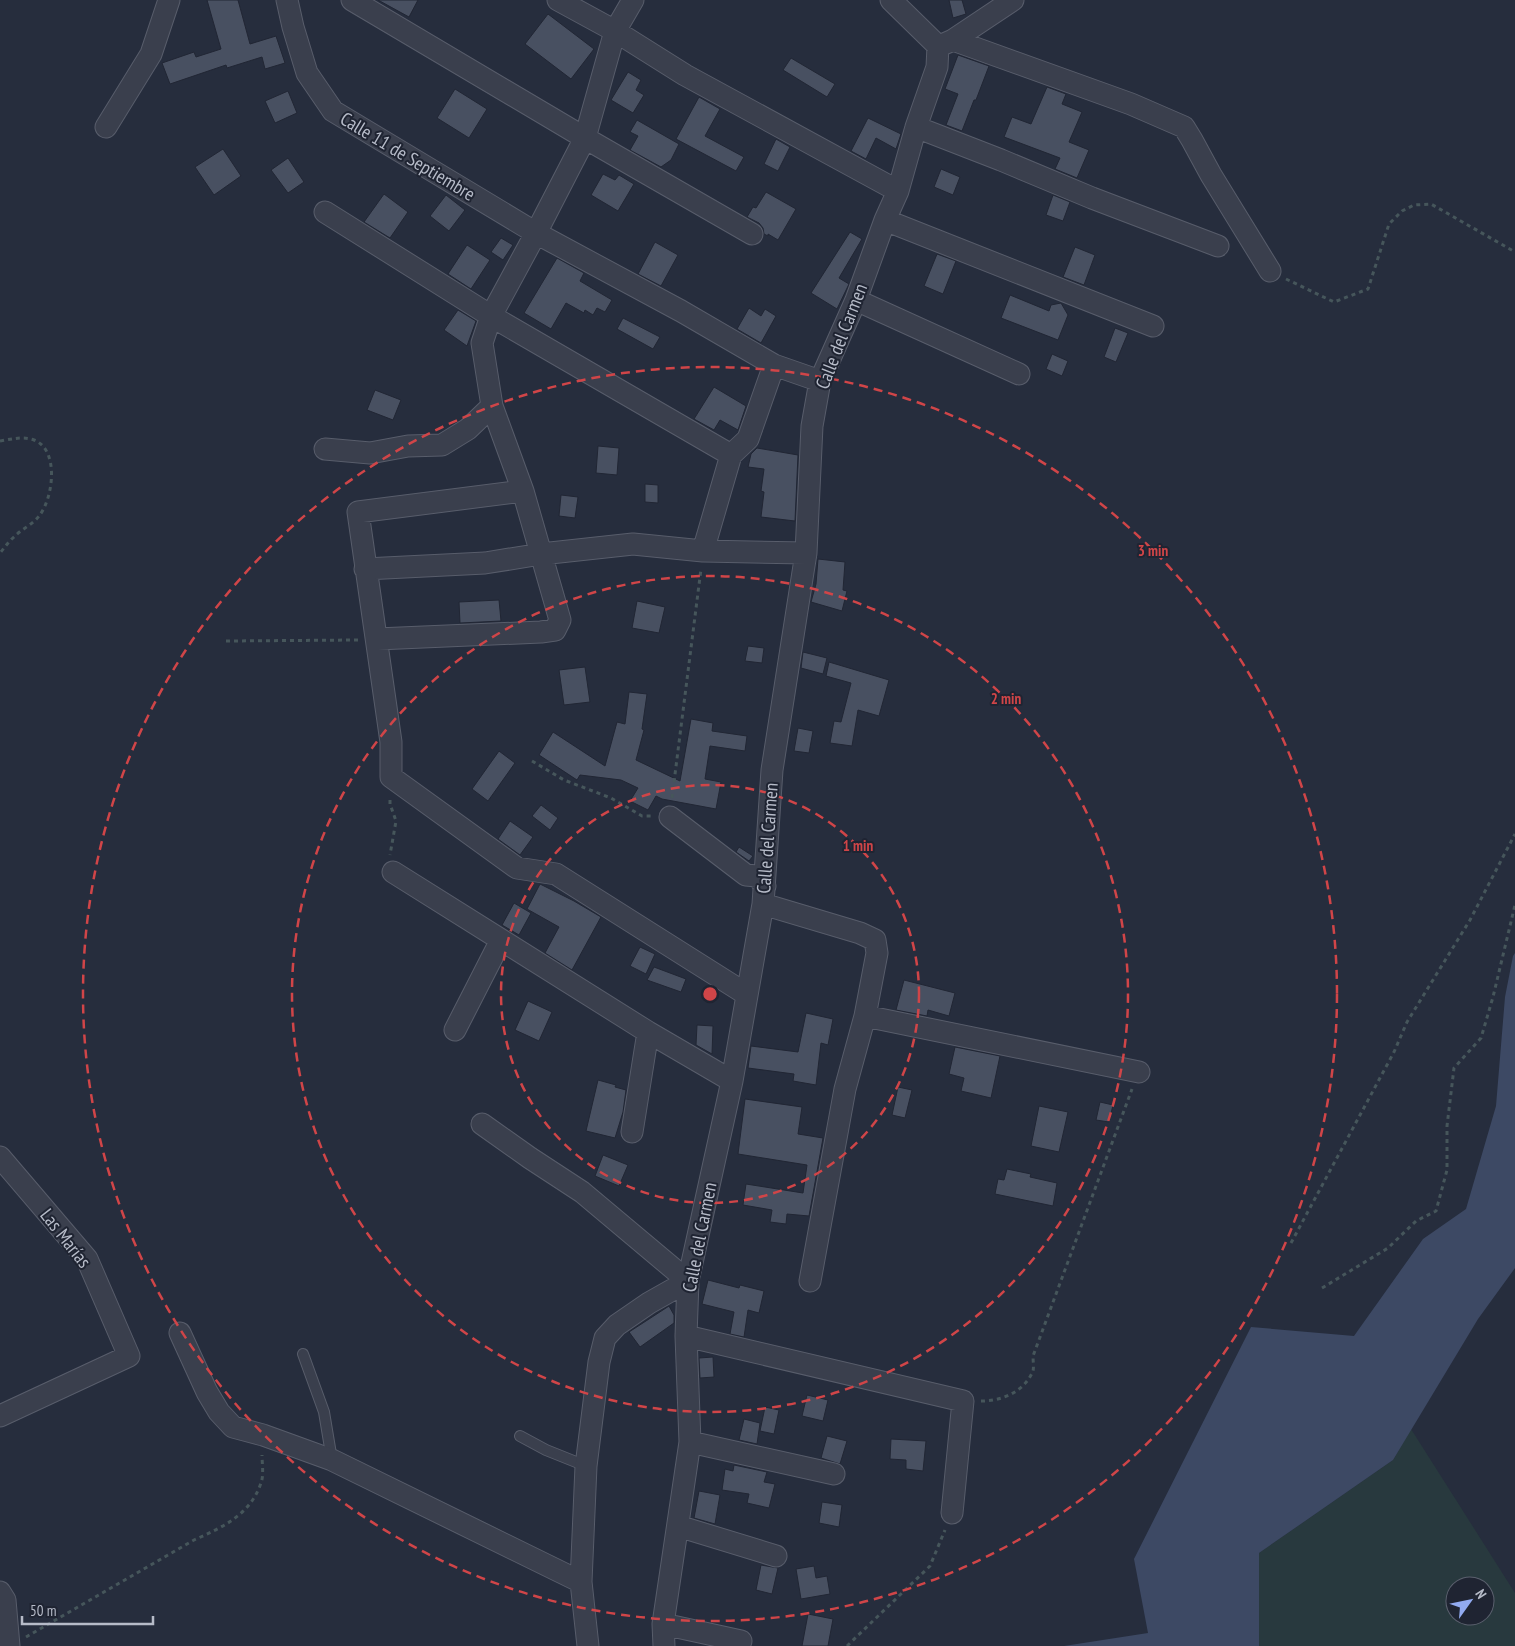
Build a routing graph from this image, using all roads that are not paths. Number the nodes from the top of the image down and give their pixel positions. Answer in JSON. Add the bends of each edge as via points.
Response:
{"nodes":[{"id":1,"x":169,"y":0,"type":"edge"},
{"id":2,"x":288,"y":0,"type":"edge"},
{"id":3,"x":352,"y":0,"type":"edge"},
{"id":4,"x":558,"y":0,"type":"edge"},
{"id":5,"x":633,"y":0,"type":"edge"},
{"id":6,"x":891,"y":0,"type":"edge"},
{"id":7,"x":1013,"y":0,"type":"edge"},
{"id":8,"x":615,"y":31,"type":"junction"},
{"id":9,"x":946,"y":43,"type":"junction"},
{"id":10,"x":106,"y":127,"type":"dead end"},
{"id":11,"x":916,"y":127,"type":"junction"},
{"id":12,"x":585,"y":138,"type":"junction"},
{"id":13,"x":898,"y":191,"type":"junction"},
{"id":14,"x":324,"y":212,"type":"dead end"},
{"id":15,"x":885,"y":220,"type":"junction"},
{"id":16,"x":536,"y":233,"type":"junction"},
{"id":17,"x":752,"y":234,"type":"dead end"},
{"id":18,"x":1218,"y":246,"type":"dead end"},
{"id":19,"x":1270,"y":271,"type":"road end"},
{"id":20,"x":856,"y":300,"type":"junction"},
{"id":21,"x":491,"y":316,"type":"junction"},
{"id":22,"x":1153,"y":326,"type":"dead end"},
{"id":23,"x":774,"y":365,"type":"junction"},
{"id":24,"x":1019,"y":374,"type":"dead end"},
{"id":25,"x":820,"y":381,"type":"junction"},
{"id":26,"x":492,"y":406,"type":"junction"},
{"id":27,"x":325,"y":449,"type":"dead end"},
{"id":28,"x":731,"y":455,"type":"junction"},
{"id":29,"x":523,"y":491,"type":"junction"},
{"id":30,"x":703,"y":551,"type":"junction"},
{"id":31,"x":806,"y":553,"type":"junction"},
{"id":32,"x":541,"y":554,"type":"junction"},
{"id":33,"x":365,"y":569,"type":"junction"},
{"id":34,"x":377,"y":640,"type":"junction"},
{"id":35,"x":670,"y":817,"type":"road end"},
{"id":36,"x":392,"y":872,"type":"road end"},
{"id":37,"x":764,"y":895,"type":"junction"},
{"id":38,"x":501,"y":940,"type":"junction"},
{"id":39,"x":746,"y":994,"type":"junction"},
{"id":40,"x":865,"y":1016,"type":"junction"},
{"id":41,"x":455,"y":1030,"type":"dead end"},
{"id":42,"x":648,"y":1032,"type":"junction"},
{"id":43,"x":1139,"y":1072,"type":"road end"},
{"id":44,"x":732,"y":1081,"type":"junction"},
{"id":45,"x":482,"y":1124,"type":"dead end"},
{"id":46,"x":632,"y":1132,"type":"dead end"},
{"id":47,"x":0,"y":1157,"type":"edge"},
{"id":48,"x":688,"y":1281,"type":"junction"},
{"id":49,"x":810,"y":1281,"type":"dead end"},
{"id":50,"x":180,"y":1333,"type":"dead end"},
{"id":51,"x":686,"y":1336,"type":"junction"},
{"id":52,"x":304,"y":1354,"type":"dead end"},
{"id":53,"x":0,"y":1416,"type":"edge"},
{"id":54,"x":520,"y":1436,"type":"dead end"},
{"id":55,"x":690,"y":1442,"type":"junction"},
{"id":56,"x":332,"y":1460,"type":"junction"},
{"id":57,"x":586,"y":1466,"type":"junction"},
{"id":58,"x":834,"y":1474,"type":"dead end"},
{"id":59,"x":952,"y":1513,"type":"road end"},
{"id":60,"x":678,"y":1526,"type":"junction"},
{"id":61,"x":776,"y":1556,"type":"dead end"},
{"id":62,"x":581,"y":1582,"type":"junction"},
{"id":63,"x":0,"y":1592,"type":"edge"},
{"id":64,"x":663,"y":1624,"type":"junction"},
{"id":65,"x":741,"y":1641,"type":"dead end"},
{"id":66,"x":14,"y":1644,"type":"edge"},
{"id":67,"x":588,"y":1646,"type":"edge"},
{"id":68,"x":664,"y":1646,"type":"edge"}],
"edges":[{"from":1,"to":10,"type":"street","via":[[151,54]]},
{"from":2,"to":16,"type":"street","name":"Calle 11 de Septiembre","via":[[307,73],[332,111]]},
{"from":3,"to":12,"type":"street"},
{"from":4,"to":8,"type":"street"},
{"from":5,"to":8,"type":"street"},
{"from":6,"to":9,"type":"street"},
{"from":7,"to":9,"type":"street"},
{"from":8,"to":12,"type":"street"},
{"from":8,"to":13,"type":"street","via":[[685,75]]},
{"from":9,"to":11,"type":"street","name":"Calle del Carmen"},
{"from":9,"to":19,"type":"street","via":[[1130,104],[1184,126],[1210,175]]},
{"from":11,"to":13,"type":"street","name":"Calle del Carmen"},
{"from":11,"to":18,"type":"street"},
{"from":12,"to":16,"type":"street"},
{"from":12,"to":17,"type":"street"},
{"from":13,"to":15,"type":"street","name":"Calle del Carmen"},
{"from":14,"to":21,"type":"street"},
{"from":15,"to":20,"type":"street","name":"Calle del Carmen"},
{"from":15,"to":22,"type":"street"},
{"from":16,"to":21,"type":"street"},
{"from":16,"to":23,"type":"street","name":"Calle 11 de Septiembre","via":[[682,311]]},
{"from":20,"to":24,"type":"street"},
{"from":20,"to":25,"type":"street","name":"Calle del Carmen"},
{"from":21,"to":26,"type":"street","via":[[482,343]]},
{"from":21,"to":28,"type":"street"},
{"from":23,"to":25,"type":"street","name":"Calle 11 de Septiembre"},
{"from":23,"to":28,"type":"street","via":[[748,439]]},
{"from":25,"to":31,"type":"street","name":"Calle del Carmen","via":[[812,426]]},
{"from":26,"to":27,"type":"street","via":[[468,429],[442,445],[408,446],[370,453]]},
{"from":26,"to":29,"type":"street"},
{"from":28,"to":30,"type":"street"},
{"from":29,"to":32,"type":"street"},
{"from":29,"to":33,"type":"street","via":[[358,512]]},
{"from":30,"to":31,"type":"street"},
{"from":30,"to":32,"type":"street","via":[[633,544]]},
{"from":31,"to":37,"type":"street","name":"Calle del Carmen","via":[[772,770]]},
{"from":32,"to":33,"type":"street","via":[[485,563]]},
{"from":32,"to":34,"type":"street","via":[[560,620],[555,630]]},
{"from":33,"to":34,"type":"street"},
{"from":34,"to":39,"type":"street","via":[[391,742],[391,777],[517,868],[556,874]]},
{"from":35,"to":37,"type":"street","via":[[746,875],[757,876]]},
{"from":36,"to":38,"type":"street"},
{"from":37,"to":39,"type":"street","name":"Calle del Carmen"},
{"from":37,"to":40,"type":"street","via":[[875,940],[877,953]]},
{"from":38,"to":41,"type":"street"},
{"from":38,"to":42,"type":"street"},
{"from":39,"to":44,"type":"street","name":"Calle del Carmen"},
{"from":40,"to":43,"type":"street"},
{"from":40,"to":49,"type":"street","via":[[845,1089]]},
{"from":42,"to":44,"type":"street"},
{"from":42,"to":46,"type":"street"},
{"from":44,"to":48,"type":"street","name":"Calle del Carmen"},
{"from":45,"to":48,"type":"street","via":[[582,1192]]},
{"from":47,"to":53,"type":"street","name":"Las Marías","via":[[87,1259],[129,1356]]},
{"from":48,"to":51,"type":"street","name":"Calle del Carmen"},
{"from":48,"to":57,"type":"street","via":[[649,1303],[605,1338]]},
{"from":50,"to":56,"type":"street","via":[[218,1412],[233,1427]]},
{"from":51,"to":55,"type":"street","name":"Calle del Carmen"},
{"from":51,"to":59,"type":"street","via":[[963,1401]]},
{"from":52,"to":56,"type":"lane","via":[[324,1412]]},
{"from":54,"to":57,"type":"lane"},
{"from":55,"to":58,"type":"street"},
{"from":55,"to":60,"type":"street","name":"Calle del Carmen"},
{"from":56,"to":62,"type":"street"},
{"from":57,"to":62,"type":"street"},
{"from":60,"to":61,"type":"street"},
{"from":60,"to":64,"type":"street","name":"Calle del Carmen"},
{"from":62,"to":67,"type":"street"},
{"from":63,"to":66,"type":"street","via":[[5,1600]]},
{"from":64,"to":65,"type":"street"},
{"from":64,"to":68,"type":"street","name":"Calle del Carmen"}]}
